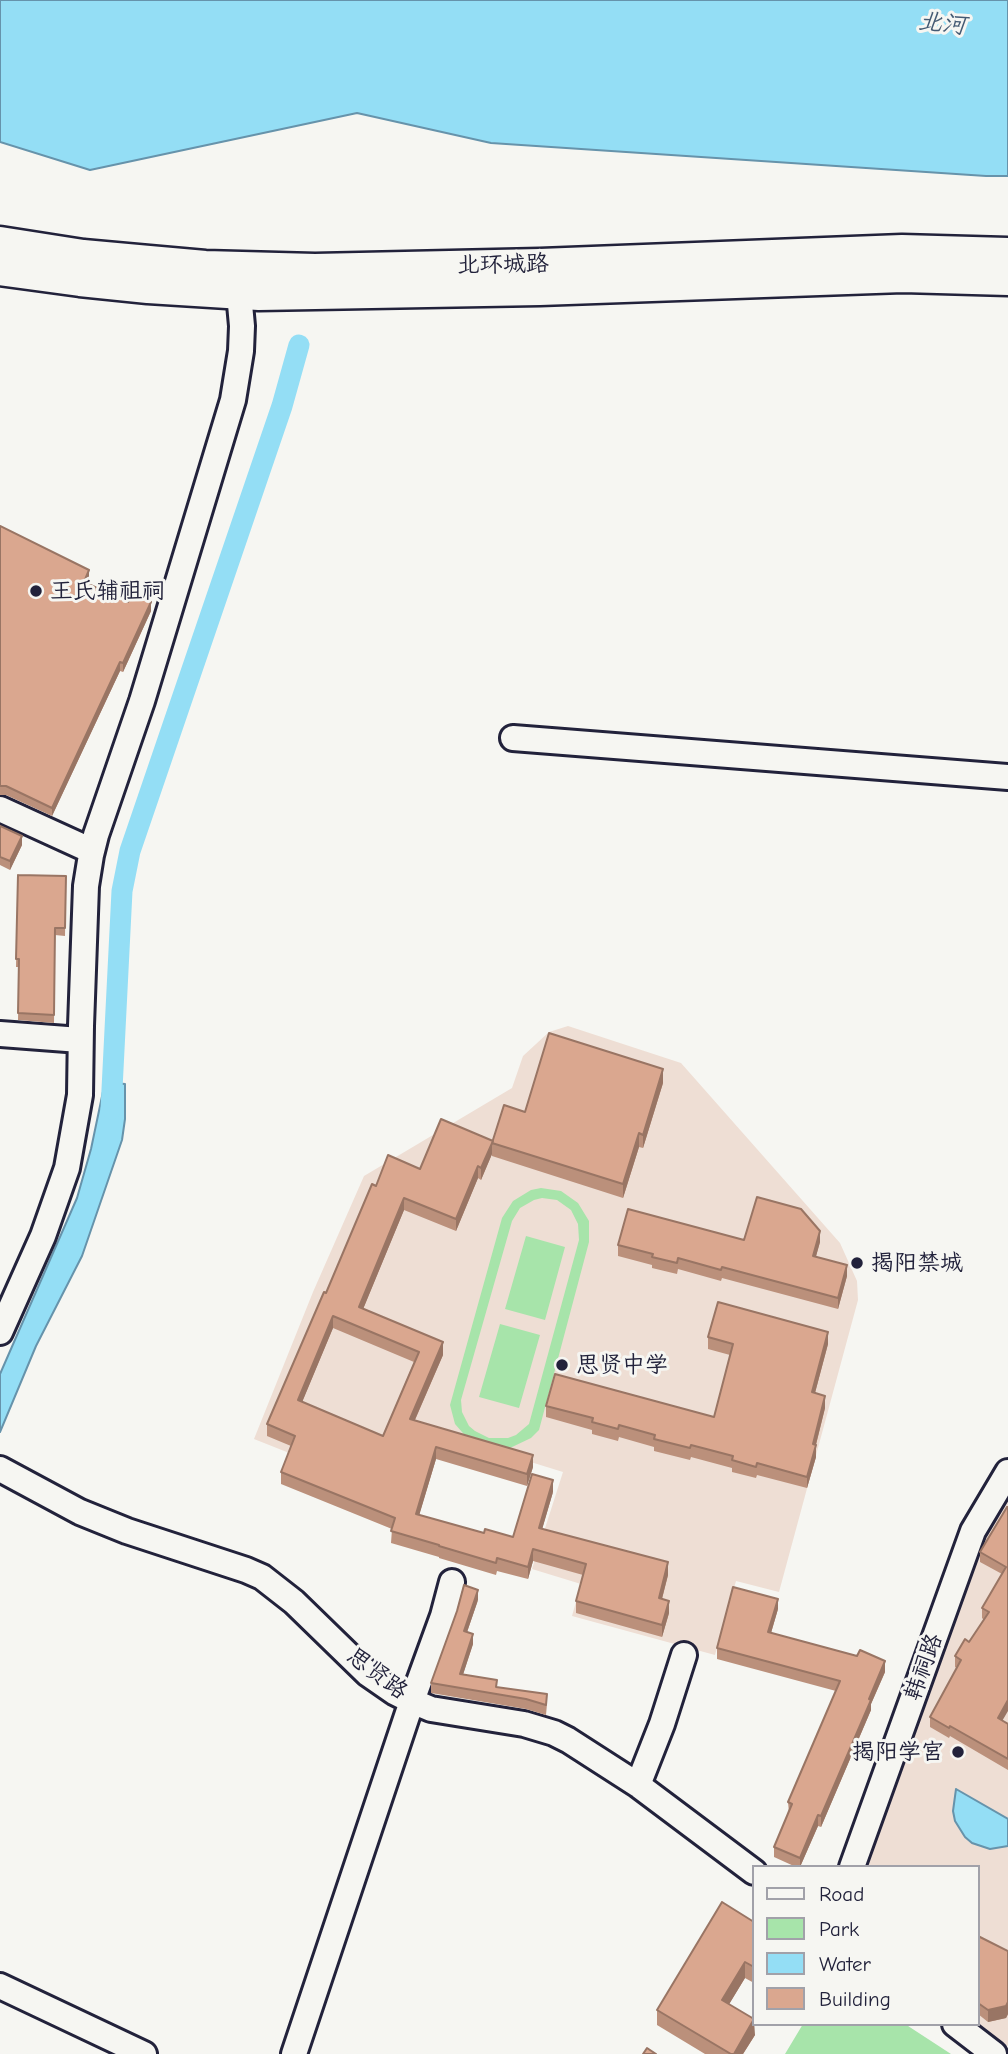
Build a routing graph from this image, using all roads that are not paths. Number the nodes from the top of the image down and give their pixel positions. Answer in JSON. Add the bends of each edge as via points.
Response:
{"nodes":[{"id":1,"x":0,"y":243,"type":"edge"},
{"id":2,"x":1008,"y":254,"type":"edge"},
{"id":3,"x":0,"y":269,"type":"edge"},
{"id":4,"x":1008,"y":279,"type":"edge"},
{"id":5,"x":239,"y":293,"type":"junction"},
{"id":6,"x":513,"y":738,"type":"dead end"},
{"id":7,"x":1008,"y":777,"type":"edge"},
{"id":8,"x":0,"y":809,"type":"edge"},
{"id":9,"x":92,"y":851,"type":"junction"},
{"id":10,"x":0,"y":1034,"type":"edge"},
{"id":11,"x":80,"y":1040,"type":"junction"},
{"id":12,"x":0,"y":1332,"type":"edge"},
{"id":13,"x":0,"y":1469,"type":"edge"},
{"id":14,"x":1008,"y":1472,"type":"edge"},
{"id":15,"x":453,"y":1582,"type":"dead end"},
{"id":16,"x":684,"y":1655,"type":"dead end"},
{"id":17,"x":412,"y":1701,"type":"junction"},
{"id":18,"x":638,"y":1785,"type":"junction"},
{"id":19,"x":853,"y":1865,"type":"edge"},
{"id":20,"x":752,"y":1870,"type":"edge"},
{"id":21,"x":0,"y":1986,"type":"edge"},
{"id":22,"x":958,"y":2026,"type":"edge"},
{"id":23,"x":144,"y":2054,"type":"edge"},
{"id":24,"x":293,"y":2054,"type":"edge"},
{"id":25,"x":994,"y":2054,"type":"edge"}],
"edges":[{"from":1,"to":2,"type":"main road","name":"北环城路","via":[[149,262],[315,270],[902,251]]},
{"from":3,"to":5,"type":"main road","name":"北环城路","via":[[120,285]]},
{"from":4,"to":5,"type":"main road","name":"北环城路","via":[[903,276],[527,290]]},
{"from":5,"to":9,"type":"street","via":[[241,351],[233,400]]},
{"from":6,"to":7,"type":"street"},
{"from":8,"to":9,"type":"street"},
{"from":9,"to":11,"type":"street","via":[[86,886]]},
{"from":10,"to":11,"type":"street"},
{"from":11,"to":12,"type":"street","via":[[80,1095],[67,1168]]},
{"from":13,"to":17,"type":"street","name":"思贤路","via":[[80,1512],[262,1577],[368,1674]]},
{"from":14,"to":19,"type":"street","name":"韩祠路","via":[[974,1531]]},
{"from":15,"to":17,"type":"street"},
{"from":16,"to":18,"type":"street"},
{"from":17,"to":18,"type":"street","name":"思贤路","via":[[431,1709],[554,1733]]},
{"from":17,"to":24,"type":"street"},
{"from":18,"to":20,"type":"street","name":"思贤路"},
{"from":21,"to":23,"type":"street"},
{"from":22,"to":25,"type":"street"}]}
